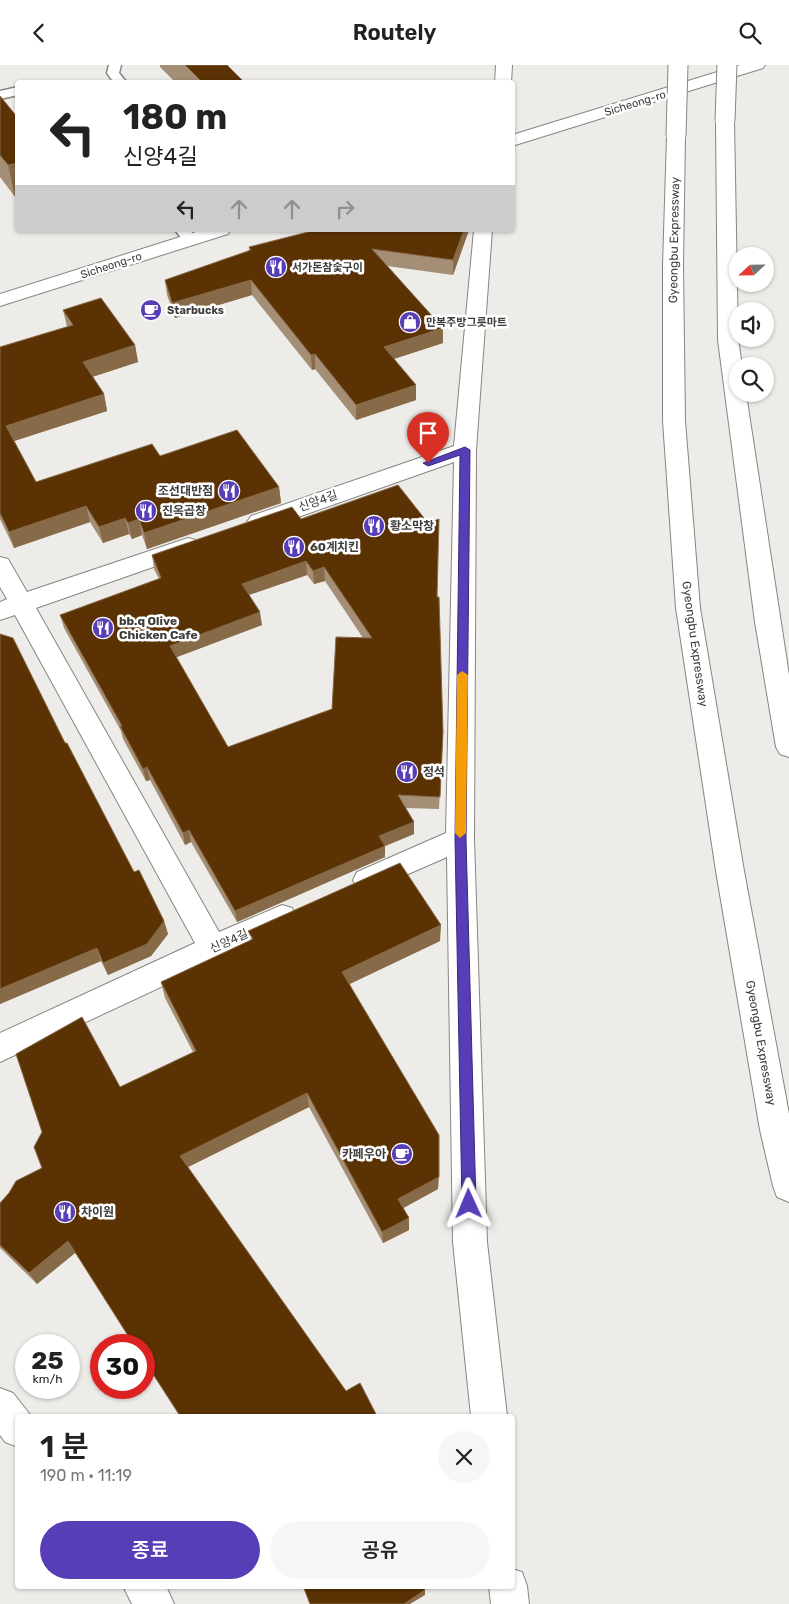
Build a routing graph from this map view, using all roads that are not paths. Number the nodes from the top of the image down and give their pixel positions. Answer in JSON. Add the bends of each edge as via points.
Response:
{"nodes":[{"id":1,"x":115,"y":65,"type":"edge"},
{"id":2,"x":504,"y":65,"type":"edge"},
{"id":3,"x":678,"y":65,"type":"edge"},
{"id":4,"x":726,"y":65,"type":"edge"},
{"id":5,"x":757,"y":65,"type":"edge"},
{"id":6,"x":119,"y":80,"type":"edge"},
{"id":7,"x":503,"y":80,"type":"edge"},
{"id":8,"x":15,"y":92,"type":"edge"},
{"id":9,"x":0,"y":95,"type":"edge"},
{"id":10,"x":515,"y":140,"type":"edge"},
{"id":11,"x":207,"y":232,"type":"edge"},
{"id":12,"x":483,"y":232,"type":"edge"},
{"id":13,"x":186,"y":235,"type":"edge"},
{"id":14,"x":0,"y":300,"type":"edge"},
{"id":15,"x":465,"y":450,"type":"junction"},
{"id":16,"x":243,"y":527,"type":"edge"},
{"id":17,"x":206,"y":540,"type":"edge"},
{"id":18,"x":0,"y":565,"type":"edge"},
{"id":19,"x":10,"y":608,"type":"edge"},
{"id":20,"x":789,"y":747,"type":"edge"},
{"id":21,"x":460,"y":839,"type":"junction"},
{"id":22,"x":346,"y":889,"type":"edge"},
{"id":23,"x":303,"y":909,"type":"edge"},
{"id":24,"x":213,"y":948,"type":"junction"},
{"id":25,"x":0,"y":1048,"type":"edge"},
{"id":26,"x":789,"y":1186,"type":"edge"},
{"id":27,"x":0,"y":1407,"type":"edge"},
{"id":28,"x":489,"y":1414,"type":"edge"},
{"id":29,"x":15,"y":1425,"type":"edge"},
{"id":30,"x":144,"y":1589,"type":"edge"},
{"id":31,"x":508,"y":1589,"type":"edge"},
{"id":32,"x":156,"y":1604,"type":"edge"},
{"id":33,"x":510,"y":1604,"type":"edge"}],
"edges":[{"from":1,"to":6,"type":"lane","via":[[113,73]]},
{"from":2,"to":7,"type":"main road"},
{"from":3,"to":26,"type":"main road","name":"Gyeongbu Expressway","bridge":true,"via":[[673,265],[674,421],[688,608],[732,881],[776,1131]]},
{"from":4,"to":20,"type":"main road","bridge":true,"via":[[728,340],[766,622]]},
{"from":5,"to":10,"type":"main road","name":"Sicheong-ro"},
{"from":8,"to":9,"type":"lane"},
{"from":11,"to":13,"type":"main road","name":"Sicheong-ro"},
{"from":12,"to":15,"type":"main road"},
{"from":13,"to":14,"type":"main road","name":"Sicheong-ro"},
{"from":15,"to":16,"type":"main road","name":"신양4길"},
{"from":15,"to":21,"type":"main road"},
{"from":17,"to":19,"type":"main road"},
{"from":18,"to":19,"type":"main road"},
{"from":19,"to":24,"type":"main road"},
{"from":21,"to":22,"type":"main road"},
{"from":21,"to":28,"type":"main road","via":[[470,1242]]},
{"from":23,"to":24,"type":"main road","name":"신양4길"},
{"from":24,"to":25,"type":"main road","name":"신양4길"},
{"from":27,"to":29,"type":"main road"},
{"from":30,"to":32,"type":"main road"},
{"from":31,"to":33,"type":"main road"}]}
